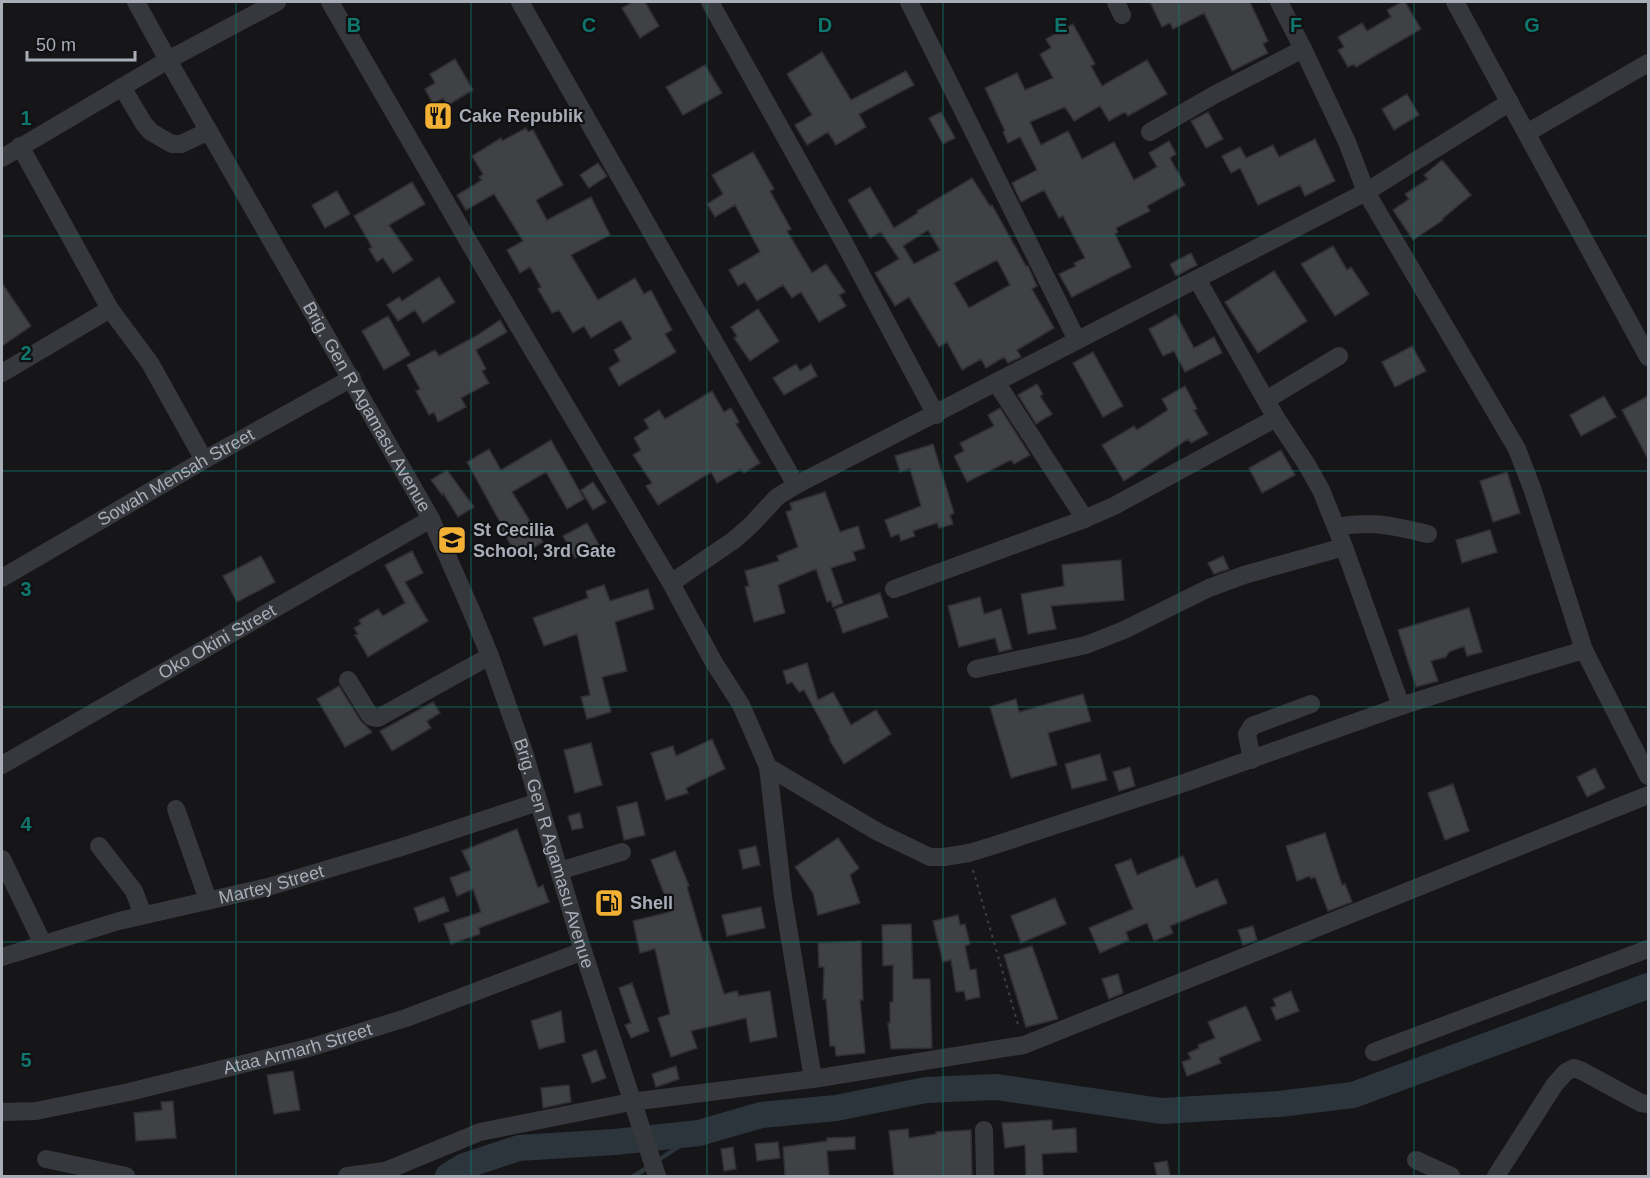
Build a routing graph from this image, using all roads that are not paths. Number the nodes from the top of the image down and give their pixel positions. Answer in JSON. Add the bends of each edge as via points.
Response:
{"nodes":[{"id":1,"x":136,"y":2,"type":"edge"},
{"id":2,"x":277,"y":2,"type":"edge"},
{"id":3,"x":330,"y":2,"type":"edge"},
{"id":4,"x":520,"y":2,"type":"edge"},
{"id":5,"x":710,"y":2,"type":"edge"},
{"id":6,"x":909,"y":2,"type":"edge"},
{"id":7,"x":1279,"y":2,"type":"edge"},
{"id":8,"x":1455,"y":2,"type":"edge"},
{"id":9,"x":1303,"y":49,"type":"junction"},
{"id":10,"x":168,"y":60,"type":"junction"},
{"id":11,"x":1648,"y":63,"type":"edge"},
{"id":12,"x":122,"y":87,"type":"junction"},
{"id":13,"x":1510,"y":102,"type":"junction"},
{"id":14,"x":209,"y":130,"type":"junction"},
{"id":15,"x":1150,"y":132,"type":"dead end"},
{"id":16,"x":1527,"y":133,"type":"junction"},
{"id":17,"x":20,"y":146,"type":"junction"},
{"id":18,"x":2,"y":158,"type":"edge"},
{"id":19,"x":1366,"y":192,"type":"junction"},
{"id":20,"x":1197,"y":279,"type":"junction"},
{"id":21,"x":110,"y":309,"type":"junction"},
{"id":22,"x":1077,"y":340,"type":"junction"},
{"id":23,"x":1339,"y":356,"type":"dead end"},
{"id":24,"x":1648,"y":357,"type":"edge"},
{"id":25,"x":2,"y":373,"type":"edge"},
{"id":26,"x":352,"y":378,"type":"junction"},
{"id":27,"x":996,"y":382,"type":"junction"},
{"id":28,"x":1266,"y":400,"type":"junction"},
{"id":29,"x":936,"y":415,"type":"junction"},
{"id":30,"x":1276,"y":418,"type":"junction"},
{"id":31,"x":204,"y":460,"type":"junction"},
{"id":32,"x":796,"y":485,"type":"junction"},
{"id":33,"x":431,"y":519,"type":"junction"},
{"id":34,"x":1085,"y":519,"type":"junction"},
{"id":35,"x":1336,"y":527,"type":"junction"},
{"id":36,"x":1428,"y":534,"type":"dead end"},
{"id":37,"x":1344,"y":547,"type":"junction"},
{"id":38,"x":2,"y":578,"type":"edge"},
{"id":39,"x":671,"y":583,"type":"junction"},
{"id":40,"x":894,"y":589,"type":"dead end"},
{"id":41,"x":1584,"y":650,"type":"junction"},
{"id":42,"x":490,"y":656,"type":"junction"},
{"id":43,"x":976,"y":669,"type":"dead end"},
{"id":44,"x":348,"y":680,"type":"dead end"},
{"id":45,"x":1311,"y":704,"type":"dead end"},
{"id":46,"x":1401,"y":706,"type":"junction"},
{"id":47,"x":1252,"y":760,"type":"junction"},
{"id":48,"x":2,"y":765,"type":"edge"},
{"id":49,"x":768,"y":767,"type":"junction"},
{"id":50,"x":1648,"y":776,"type":"edge"},
{"id":51,"x":1648,"y":795,"type":"edge"},
{"id":52,"x":538,"y":802,"type":"junction"},
{"id":53,"x":176,"y":809,"type":"dead end"},
{"id":54,"x":99,"y":846,"type":"dead end"},
{"id":55,"x":622,"y":852,"type":"dead end"},
{"id":56,"x":2,"y":859,"type":"edge"},
{"id":57,"x":559,"y":871,"type":"junction"},
{"id":58,"x":208,"y":900,"type":"junction"},
{"id":59,"x":143,"y":915,"type":"junction"},
{"id":60,"x":43,"y":944,"type":"junction"},
{"id":61,"x":1648,"y":949,"type":"edge"},
{"id":62,"x":583,"y":951,"type":"junction"},
{"id":63,"x":2,"y":957,"type":"edge"},
{"id":64,"x":1374,"y":1052,"type":"dead end"},
{"id":65,"x":813,"y":1079,"type":"junction"},
{"id":66,"x":1648,"y":1104,"type":"edge"},
{"id":67,"x":633,"y":1106,"type":"junction"},
{"id":68,"x":2,"y":1112,"type":"edge"},
{"id":69,"x":984,"y":1130,"type":"dead end"},
{"id":70,"x":46,"y":1159,"type":"dead end"},
{"id":71,"x":1416,"y":1160,"type":"dead end"},
{"id":72,"x":126,"y":1176,"type":"edge"},
{"id":73,"x":347,"y":1176,"type":"edge"},
{"id":74,"x":657,"y":1176,"type":"edge"},
{"id":75,"x":985,"y":1176,"type":"edge"},
{"id":76,"x":1452,"y":1176,"type":"edge"},
{"id":77,"x":1496,"y":1176,"type":"edge"}],
"edges":[{"from":1,"to":10,"type":"street","name":"Brig. Gen R Agamasu Avenue"},
{"from":2,"to":10,"type":"street"},
{"from":3,"to":39,"type":"street"},
{"from":4,"to":32,"type":"street"},
{"from":5,"to":29,"type":"street"},
{"from":6,"to":22,"type":"street"},
{"from":7,"to":9,"type":"street"},
{"from":8,"to":13,"type":"street"},
{"from":9,"to":15,"type":"street"},
{"from":9,"to":19,"type":"street"},
{"from":10,"to":12,"type":"street"},
{"from":10,"to":14,"type":"street","name":"Brig. Gen R Agamasu Avenue"},
{"from":11,"to":16,"type":"street"},
{"from":12,"to":14,"type":"street","via":[[151,132],[172,144],[181,144]]},
{"from":12,"to":17,"type":"street"},
{"from":13,"to":16,"type":"street"},
{"from":13,"to":19,"type":"street"},
{"from":14,"to":26,"type":"street","name":"Brig. Gen R Agamasu Avenue"},
{"from":16,"to":24,"type":"street"},
{"from":17,"to":18,"type":"street"},
{"from":17,"to":21,"type":"street"},
{"from":19,"to":20,"type":"street"},
{"from":19,"to":41,"type":"street","via":[[1517,448]]},
{"from":20,"to":22,"type":"street"},
{"from":20,"to":28,"type":"street"},
{"from":21,"to":25,"type":"street"},
{"from":21,"to":31,"type":"street","via":[[150,363]]},
{"from":22,"to":27,"type":"street"},
{"from":23,"to":28,"type":"street"},
{"from":26,"to":31,"type":"street","name":"Sowah Mensah Street"},
{"from":26,"to":33,"type":"street","name":"Brig. Gen R Agamasu Avenue"},
{"from":27,"to":29,"type":"street"},
{"from":27,"to":34,"type":"street"},
{"from":28,"to":30,"type":"street"},
{"from":29,"to":32,"type":"street"},
{"from":30,"to":34,"type":"street"},
{"from":30,"to":35,"type":"street","via":[[1312,473]]},
{"from":31,"to":38,"type":"street","name":"Sowah Mensah Street"},
{"from":32,"to":39,"type":"street","via":[[777,497],[734,540]]},
{"from":33,"to":42,"type":"street","name":"Brig. Gen R Agamasu Avenue"},
{"from":33,"to":48,"type":"street","name":"Oko Okini Street"},
{"from":34,"to":40,"type":"street"},
{"from":35,"to":36,"type":"street","via":[[1377,523]]},
{"from":35,"to":37,"type":"street"},
{"from":37,"to":43,"type":"street","via":[[1209,588],[1086,645]]},
{"from":37,"to":46,"type":"street"},
{"from":39,"to":49,"type":"street","via":[[712,661],[741,705]]},
{"from":41,"to":46,"type":"street"},
{"from":41,"to":50,"type":"street"},
{"from":42,"to":44,"type":"street","via":[[378,718],[369,714]]},
{"from":42,"to":52,"type":"street","name":"Brig. Gen R Agamasu Avenue"},
{"from":45,"to":47,"type":"street","via":[[1252,726],[1247,735]]},
{"from":46,"to":47,"type":"street"},
{"from":47,"to":49,"type":"street","via":[[969,853],[944,857],[930,857],[878,832]]},
{"from":49,"to":65,"type":"street","via":[[783,897]]},
{"from":51,"to":65,"type":"street","via":[[1024,1046]]},
{"from":52,"to":57,"type":"street","name":"Brig. Gen R Agamasu Avenue"},
{"from":52,"to":58,"type":"street","name":"Martey Street","via":[[390,851],[268,887]]},
{"from":53,"to":58,"type":"street"},
{"from":54,"to":59,"type":"street","via":[[134,891]]},
{"from":55,"to":57,"type":"street"},
{"from":56,"to":60,"type":"street"},
{"from":57,"to":62,"type":"street","name":"Brig. Gen R Agamasu Avenue"},
{"from":58,"to":59,"type":"street","name":"Martey Street"},
{"from":59,"to":60,"type":"street","name":"Martey Street"},
{"from":60,"to":63,"type":"street","name":"Martey Street"},
{"from":61,"to":64,"type":"street"},
{"from":62,"to":67,"type":"street","name":"Brig. Gen R Agamasu Avenue"},
{"from":62,"to":68,"type":"street","name":"Ataa Armarh Street","via":[[405,1018],[312,1047],[129,1092],[36,1111]]},
{"from":65,"to":67,"type":"street"},
{"from":66,"to":77,"type":"street","via":[[1574,1068],[1555,1084]]},
{"from":67,"to":73,"type":"street","via":[[480,1132],[385,1171]]},
{"from":67,"to":74,"type":"street","name":"Brig. Gen R Agamasu Avenue"},
{"from":69,"to":75,"type":"street"},
{"from":70,"to":72,"type":"street"},
{"from":71,"to":76,"type":"street"}]}
